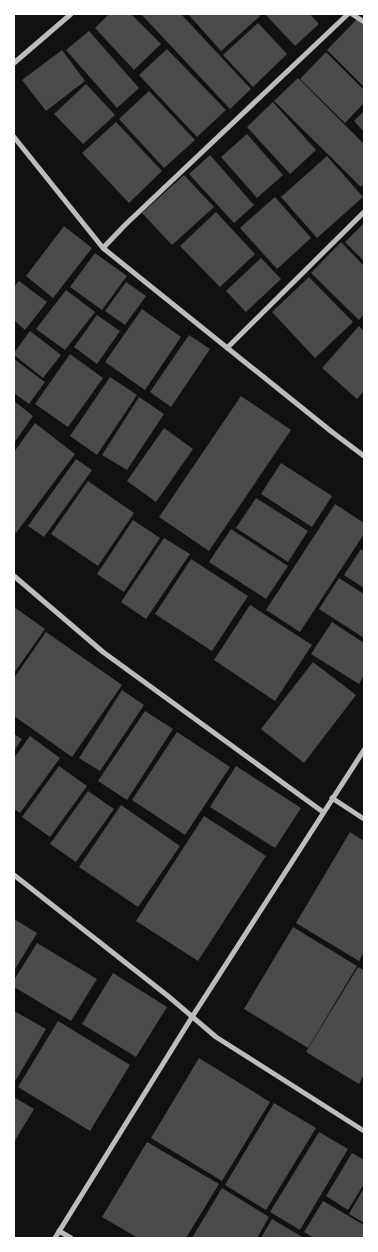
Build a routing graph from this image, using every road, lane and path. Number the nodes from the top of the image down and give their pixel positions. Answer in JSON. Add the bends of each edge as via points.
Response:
{"nodes":[{"id":1,"x":71,"y":14,"type":"edge"},
{"id":2,"x":348,"y":14,"type":"edge"},
{"id":3,"x":352,"y":14,"type":"edge"},
{"id":4,"x":364,"y":22,"type":"edge"},
{"id":5,"x":14,"y":63,"type":"edge"},
{"id":6,"x":14,"y":137,"type":"edge"},
{"id":7,"x":364,"y":212,"type":"edge"},
{"id":8,"x":104,"y":248,"type":"junction"},
{"id":9,"x":227,"y":348,"type":"junction"},
{"id":10,"x":364,"y":456,"type":"edge"},
{"id":11,"x":14,"y":576,"type":"edge"},
{"id":12,"x":364,"y":750,"type":"edge"},
{"id":13,"x":332,"y":798,"type":"junction"},
{"id":14,"x":323,"y":812,"type":"junction"},
{"id":15,"x":364,"y":819,"type":"edge"},
{"id":16,"x":14,"y":875,"type":"edge"},
{"id":17,"x":192,"y":1017,"type":"junction"},
{"id":18,"x":364,"y":1130,"type":"edge"},
{"id":19,"x":59,"y":1231,"type":"junction"},
{"id":20,"x":55,"y":1238,"type":"edge"},
{"id":21,"x":71,"y":1238,"type":"edge"}],
"edges":[{"from":1,"to":5,"type":"street"},
{"from":2,"to":8,"type":"street"},
{"from":3,"to":4,"type":"street"},
{"from":6,"to":8,"type":"street"},
{"from":7,"to":9,"type":"street"},
{"from":8,"to":9,"type":"street"},
{"from":9,"to":10,"type":"street"},
{"from":11,"to":14,"type":"street","via":[[102,652]]},
{"from":12,"to":13,"type":"street"},
{"from":13,"to":14,"type":"street"},
{"from":13,"to":15,"type":"street"},
{"from":14,"to":17,"type":"street"},
{"from":16,"to":17,"type":"street"},
{"from":17,"to":18,"type":"street","via":[[216,1037]]},
{"from":17,"to":19,"type":"street"},
{"from":19,"to":20,"type":"street"},
{"from":19,"to":21,"type":"street"}]}
